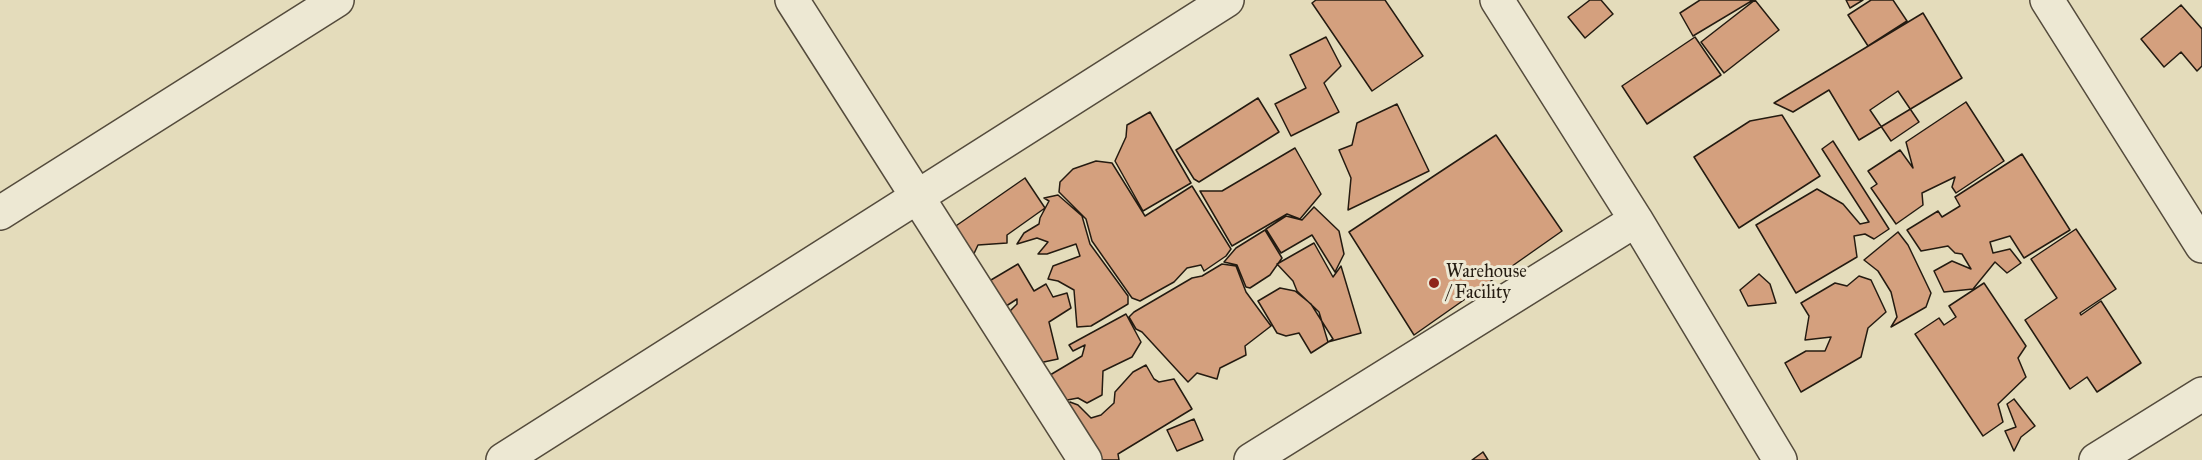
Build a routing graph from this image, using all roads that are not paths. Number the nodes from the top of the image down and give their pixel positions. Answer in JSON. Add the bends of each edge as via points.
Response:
{"nodes":[{"id":1,"x":337,"y":0,"type":"edge"},
{"id":2,"x":792,"y":0,"type":"edge"},
{"id":3,"x":1227,"y":0,"type":"edge"},
{"id":4,"x":1497,"y":0,"type":"edge"},
{"id":5,"x":2047,"y":0,"type":"edge"},
{"id":6,"x":917,"y":197,"type":"junction"},
{"id":7,"x":0,"y":213,"type":"edge"},
{"id":8,"x":1636,"y":220,"type":"junction"},
{"id":9,"x":2202,"y":246,"type":"edge"},
{"id":10,"x":2202,"y":394,"type":"edge"},
{"id":11,"x":503,"y":460,"type":"edge"},
{"id":12,"x":1085,"y":460,"type":"edge"},
{"id":13,"x":1251,"y":460,"type":"edge"},
{"id":14,"x":1780,"y":460,"type":"edge"},
{"id":15,"x":2096,"y":460,"type":"edge"}],
"edges":[{"from":1,"to":7,"type":"street"},
{"from":2,"to":6,"type":"street"},
{"from":3,"to":6,"type":"street"},
{"from":4,"to":8,"type":"street"},
{"from":5,"to":9,"type":"street"},
{"from":6,"to":11,"type":"street"},
{"from":6,"to":12,"type":"street"},
{"from":8,"to":13,"type":"street"},
{"from":8,"to":14,"type":"street"},
{"from":10,"to":15,"type":"street"}]}
